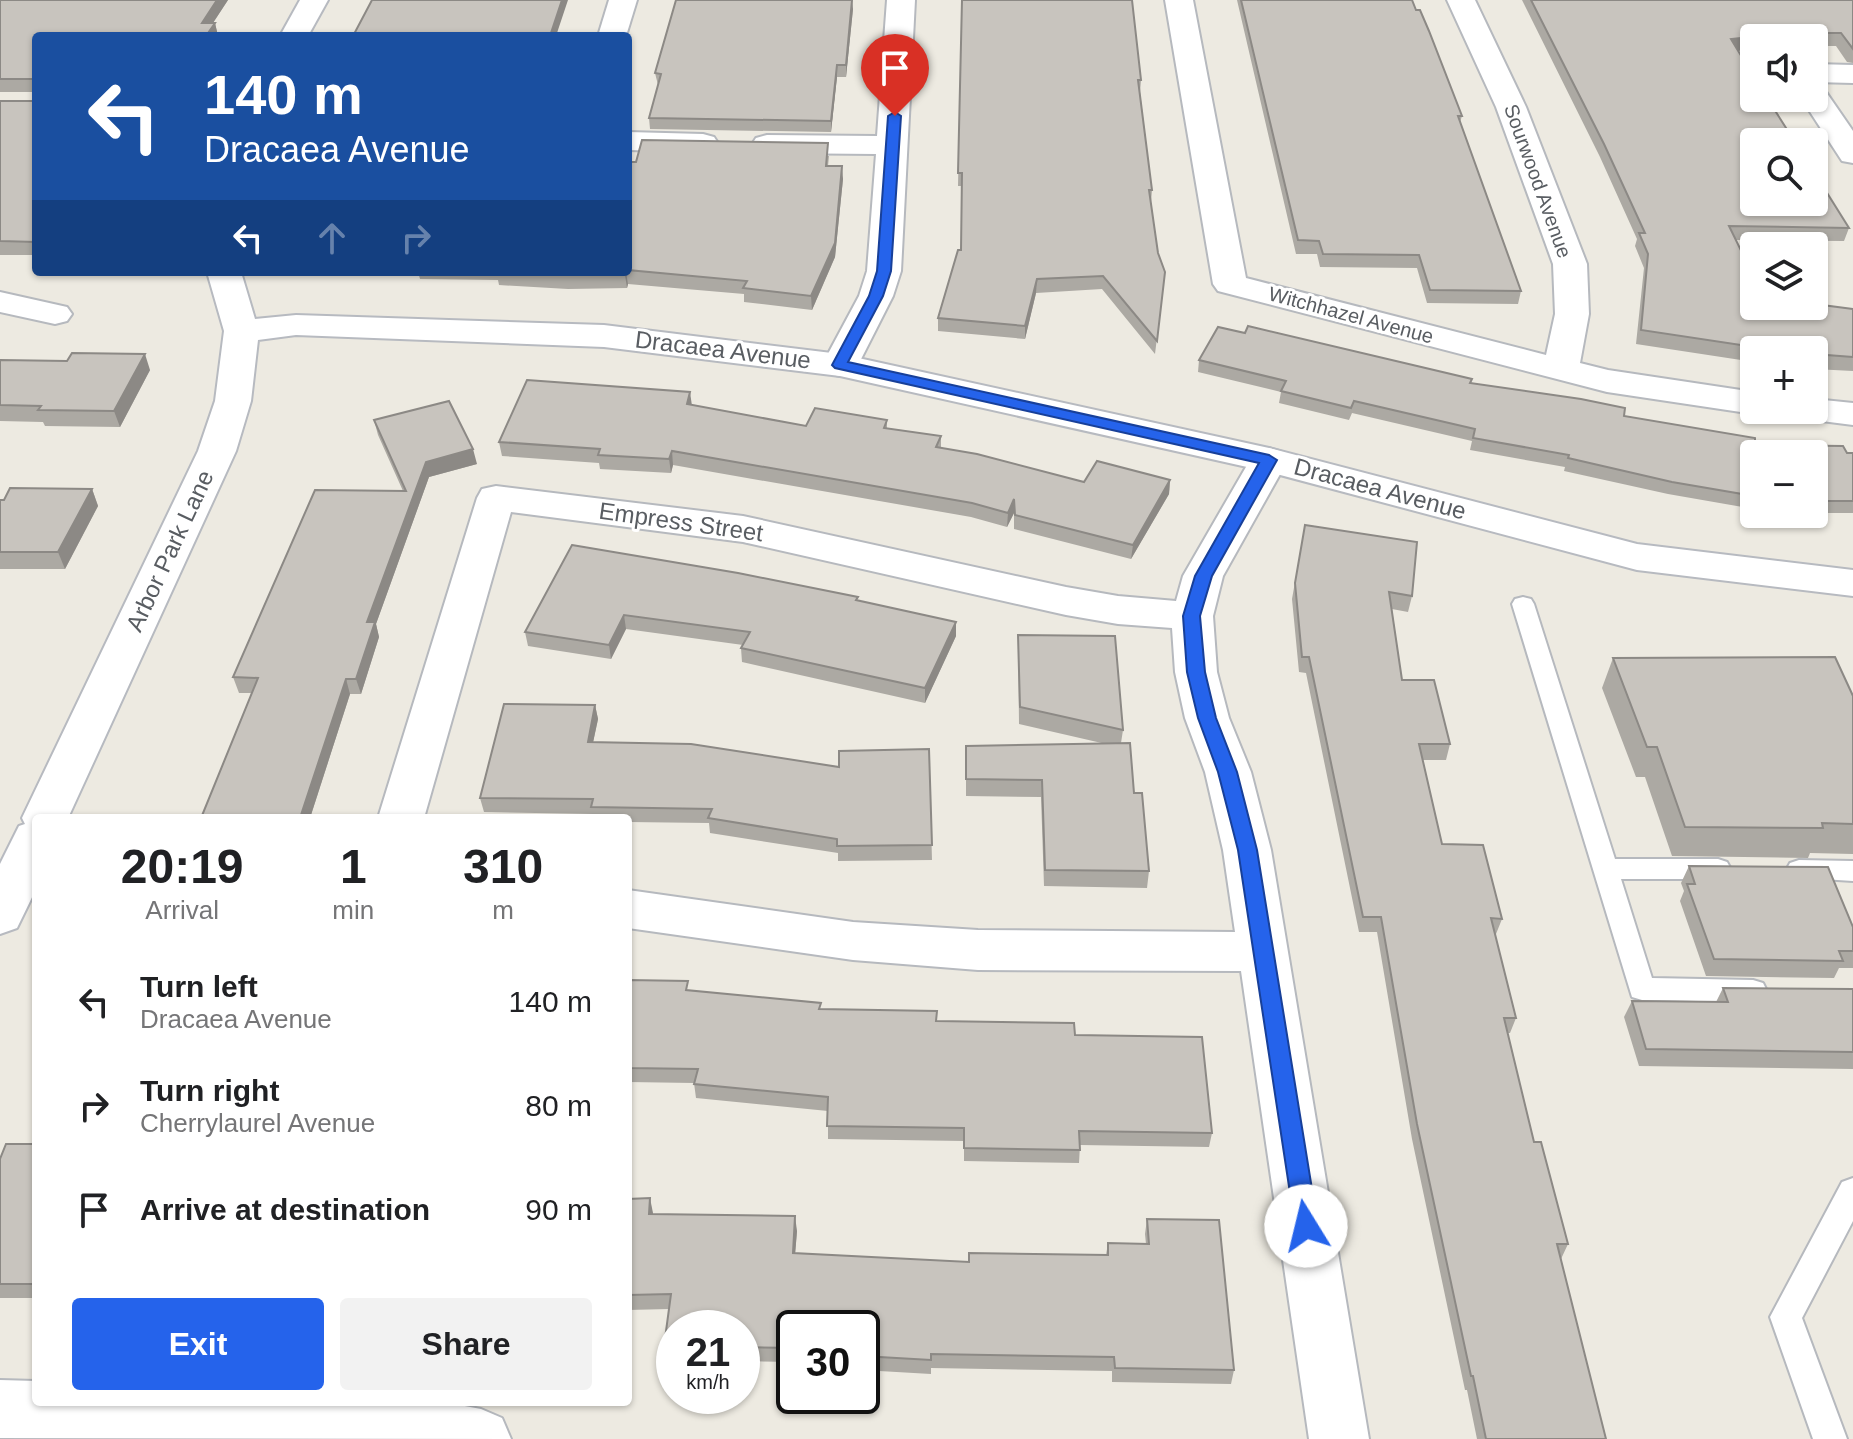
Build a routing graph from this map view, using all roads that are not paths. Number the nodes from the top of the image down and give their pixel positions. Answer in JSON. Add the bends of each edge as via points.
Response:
{"nodes":[{"id":1,"x":314,"y":0,"type":"edge"},
{"id":2,"x":623,"y":0,"type":"edge"},
{"id":3,"x":901,"y":0,"type":"edge"},
{"id":4,"x":1179,"y":0,"type":"edge"},
{"id":5,"x":1461,"y":0,"type":"edge"},
{"id":6,"x":296,"y":32,"type":"edge"},
{"id":7,"x":613,"y":32,"type":"edge"},
{"id":8,"x":1828,"y":73,"type":"edge"},
{"id":9,"x":1853,"y":74,"type":"edge"},
{"id":10,"x":1825,"y":112,"type":"edge"},
{"id":11,"x":632,"y":141,"type":"edge"},
{"id":12,"x":893,"y":145,"type":"junction"},
{"id":13,"x":1853,"y":154,"type":"edge"},
{"id":14,"x":225,"y":276,"type":"edge"},
{"id":15,"x":0,"y":302,"type":"edge"},
{"id":16,"x":55,"y":314,"type":"dead end"},
{"id":17,"x":241,"y":331,"type":"junction"},
{"id":18,"x":840,"y":365,"type":"junction"},
{"id":19,"x":1561,"y":370,"type":"junction"},
{"id":20,"x":1740,"y":401,"type":"edge"},
{"id":21,"x":1828,"y":412,"type":"edge"},
{"id":22,"x":1853,"y":414,"type":"edge"},
{"id":23,"x":1269,"y":460,"type":"junction"},
{"id":24,"x":1853,"y":583,"type":"edge"},
{"id":25,"x":1523,"y":604,"type":"dead end"},
{"id":26,"x":1192,"y":616,"type":"junction"},
{"id":27,"x":47,"y":814,"type":"edge"},
{"id":28,"x":402,"y":814,"type":"edge"},
{"id":29,"x":32,"y":847,"type":"edge"},
{"id":30,"x":1605,"y":869,"type":"junction"},
{"id":31,"x":1744,"y":870,"type":"edge"},
{"id":32,"x":1775,"y":870,"type":"edge"},
{"id":33,"x":1853,"y":871,"type":"edge"},
{"id":34,"x":632,"y":910,"type":"edge"},
{"id":35,"x":0,"y":915,"type":"edge"},
{"id":36,"x":1264,"y":952,"type":"junction"},
{"id":37,"x":1778,"y":991,"type":"edge"},
{"id":38,"x":1853,"y":1191,"type":"edge"},
{"id":39,"x":0,"y":1409,"type":"edge"},
{"id":40,"x":481,"y":1439,"type":"edge"},
{"id":41,"x":1339,"y":1439,"type":"edge"},
{"id":42,"x":1830,"y":1439,"type":"edge"}],
"edges":[{"from":1,"to":6,"type":"street"},
{"from":2,"to":7,"type":"street"},
{"from":3,"to":12,"type":"street"},
{"from":4,"to":19,"type":"street","name":"Witchhazel Avenue","via":[[1230,284]]},
{"from":5,"to":19,"type":"street","name":"Sourwood Avenue","via":[[1511,107],[1570,264],[1572,314]]},
{"from":8,"to":9,"type":"street"},
{"from":10,"to":13,"type":"street"},
{"from":11,"to":12,"type":"street"},
{"from":12,"to":18,"type":"street","via":[[884,271]]},
{"from":14,"to":17,"type":"street","name":"Arbor Park Lane"},
{"from":15,"to":16,"type":"street"},
{"from":17,"to":18,"type":"street","name":"Dracaea Avenue","via":[[296,325],[604,336]]},
{"from":17,"to":27,"type":"street","name":"Arbor Park Lane","via":[[233,401],[217,451]]},
{"from":18,"to":23,"type":"street","name":"Dracaea Avenue"},
{"from":19,"to":20,"type":"street","name":"Witchhazel Avenue"},
{"from":21,"to":22,"type":"street"},
{"from":23,"to":24,"type":"street","name":"Dracaea Avenue","via":[[1637,557]]},
{"from":23,"to":26,"type":"street","via":[[1203,576]]},
{"from":25,"to":30,"type":"lane"},
{"from":26,"to":28,"type":"street","name":"Empress Street","via":[[1066,601],[743,529],[496,498]]},
{"from":26,"to":36,"type":"street","via":[[1196,672],[1247,850]]},
{"from":29,"to":35,"type":"street"},
{"from":30,"to":31,"type":"lane"},
{"from":30,"to":37,"type":"lane","via":[[1642,989]]},
{"from":32,"to":33,"type":"lane"},
{"from":34,"to":36,"type":"street","via":[[853,941],[978,950]]},
{"from":36,"to":41,"type":"street"},
{"from":38,"to":42,"type":"lane","via":[[1786,1317]]},
{"from":39,"to":40,"type":"street","via":[[263,1415]]}]}
